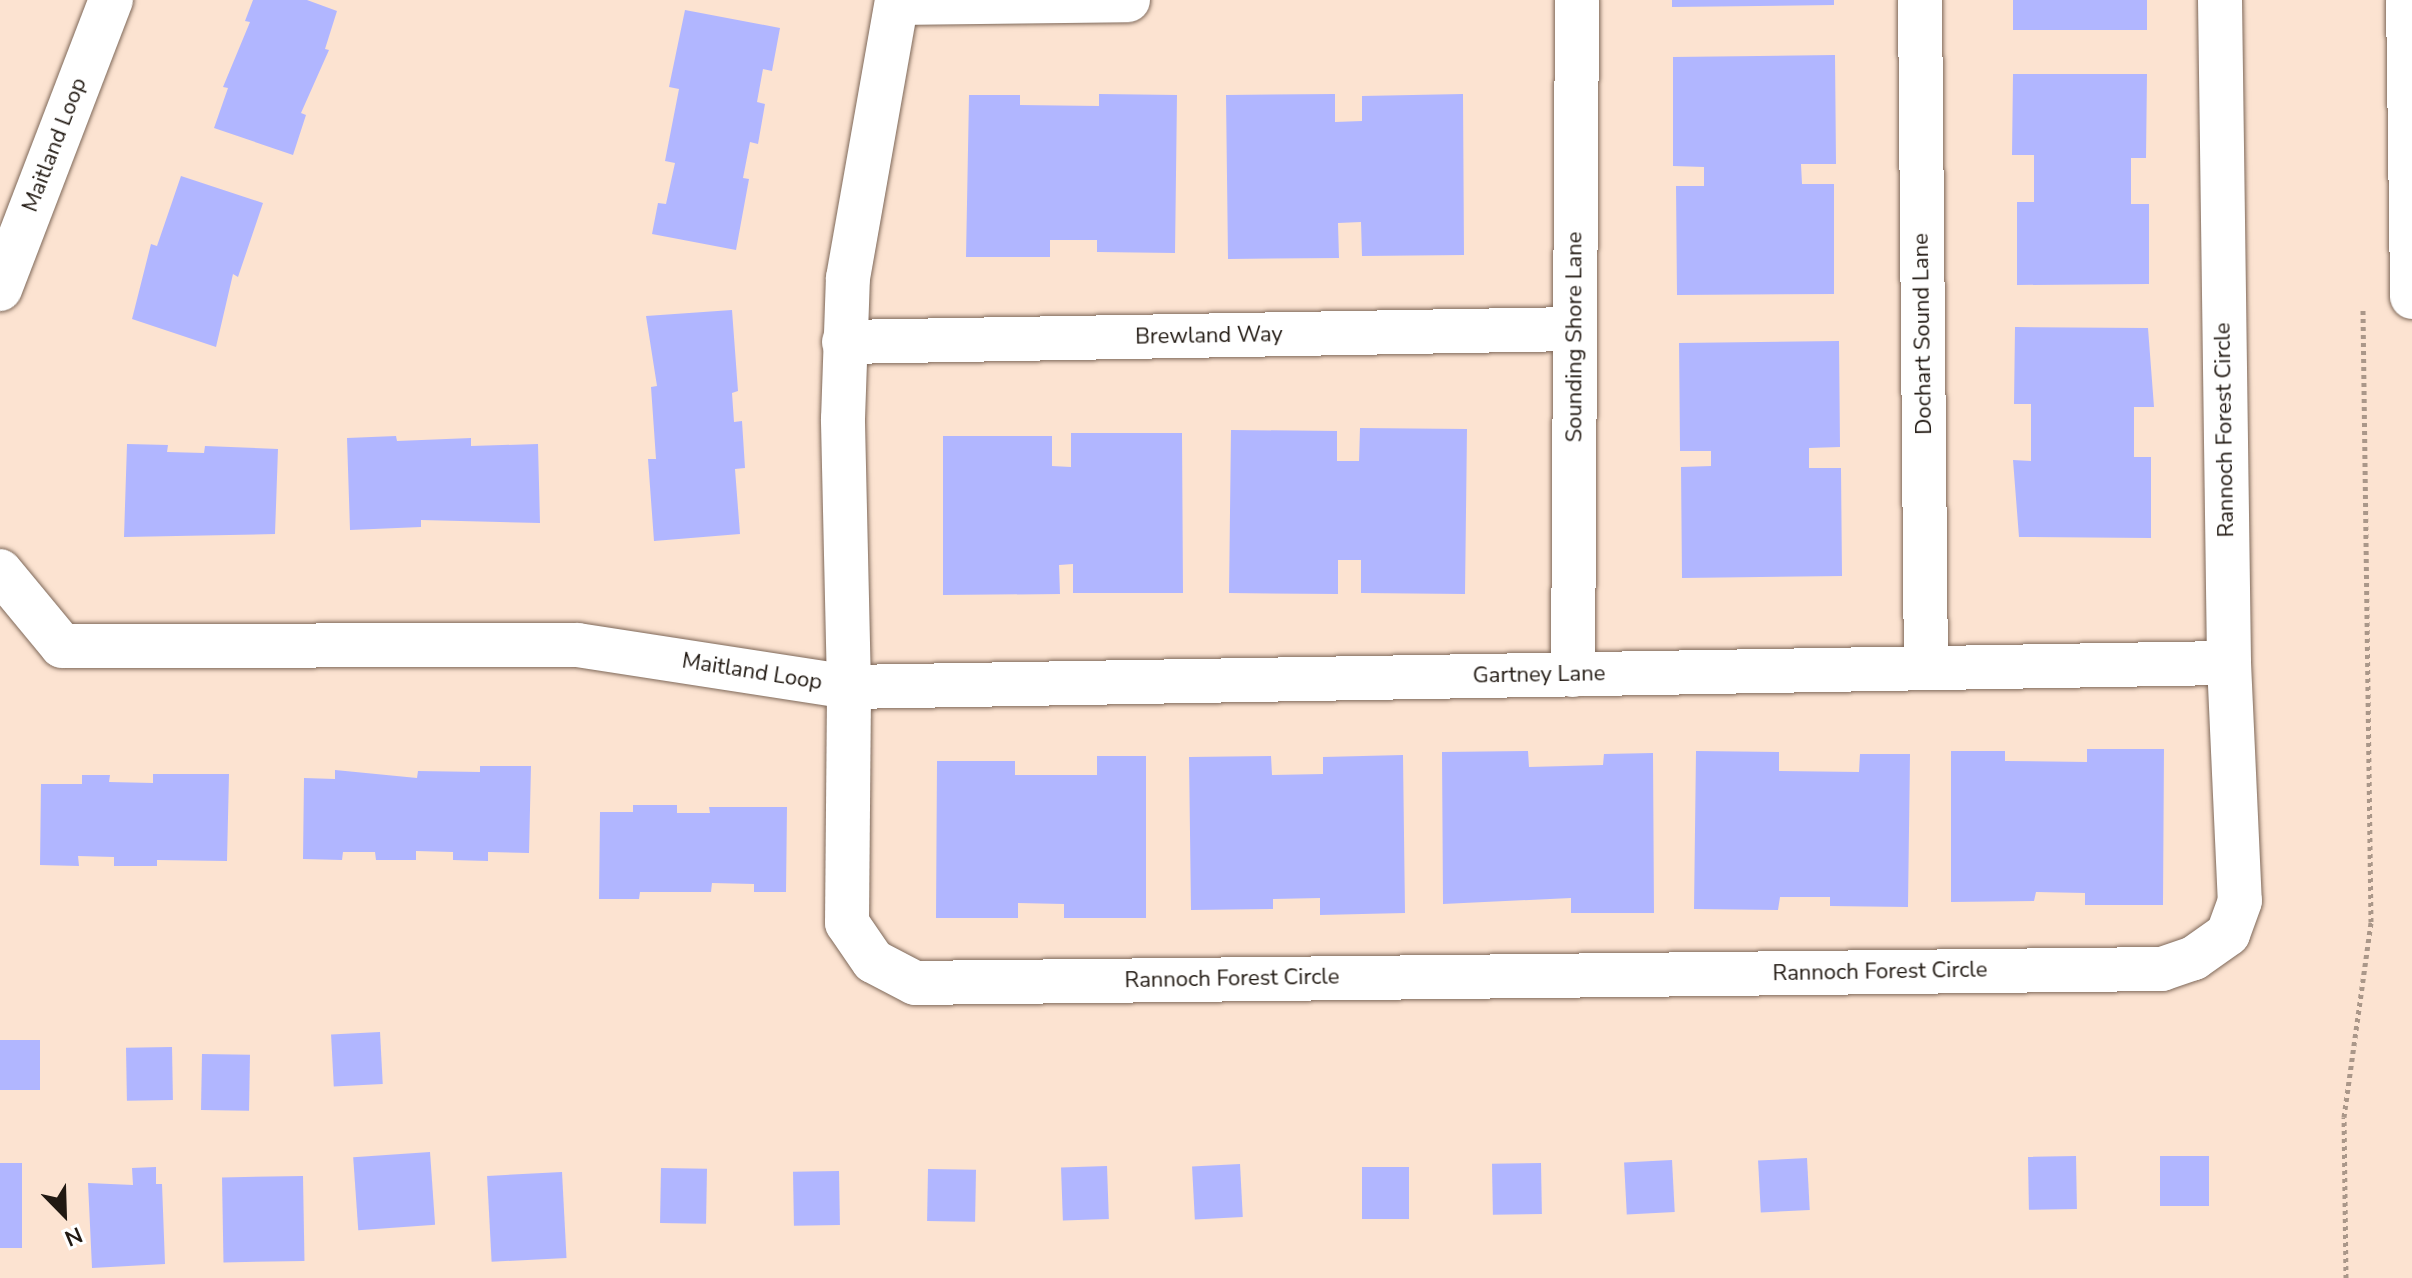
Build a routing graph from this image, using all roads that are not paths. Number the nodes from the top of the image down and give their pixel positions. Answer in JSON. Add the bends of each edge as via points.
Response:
{"nodes":[{"id":1,"x":111,"y":0,"type":"edge"},
{"id":2,"x":1128,"y":0,"type":"edge"},
{"id":3,"x":1577,"y":0,"type":"edge"},
{"id":4,"x":1920,"y":0,"type":"edge"},
{"id":5,"x":2220,"y":0,"type":"edge"},
{"id":6,"x":2408,"y":0,"type":"edge"},
{"id":7,"x":897,"y":2,"type":"edge"},
{"id":8,"x":0,"y":289,"type":"edge"},
{"id":9,"x":2412,"y":297,"type":"edge"},
{"id":10,"x":1575,"y":329,"type":"junction"},
{"id":11,"x":844,"y":342,"type":"junction"},
{"id":12,"x":0,"y":571,"type":"edge"},
{"id":13,"x":2229,"y":663,"type":"junction"},
{"id":14,"x":1926,"y":668,"type":"junction"},
{"id":15,"x":1573,"y":675,"type":"junction"},
{"id":16,"x":849,"y":687,"type":"junction"}],
"edges":[{"from":1,"to":8,"type":"street","name":"Maitland Loop"},
{"from":2,"to":7,"type":"street"},
{"from":3,"to":10,"type":"street","name":"Sounding Shore Lane"},
{"from":4,"to":14,"type":"street","name":"Dochart Sound Lane"},
{"from":5,"to":13,"type":"street","name":"Rannoch Forest Circle"},
{"from":6,"to":9,"type":"street"},
{"from":7,"to":11,"type":"street","name":"Maitland Loop","via":[[848,278]]},
{"from":10,"to":11,"type":"street","name":"Brewland Way"},
{"from":10,"to":15,"type":"street","name":"Sounding Shore Lane"},
{"from":11,"to":16,"type":"street","name":"Maitland Loop"},
{"from":12,"to":16,"type":"street","name":"Maitland Loop","via":[[62,646],[578,645]]},
{"from":13,"to":14,"type":"street","name":"Gartney Lane"},
{"from":13,"to":16,"type":"street","name":"Rannoch Forest Circle","via":[[2240,901],[2228,934],[2194,958],[2162,969],[915,983],[873,961],[847,923]]},
{"from":14,"to":15,"type":"street","name":"Gartney Lane"},
{"from":15,"to":16,"type":"street","name":"Gartney Lane"}]}
